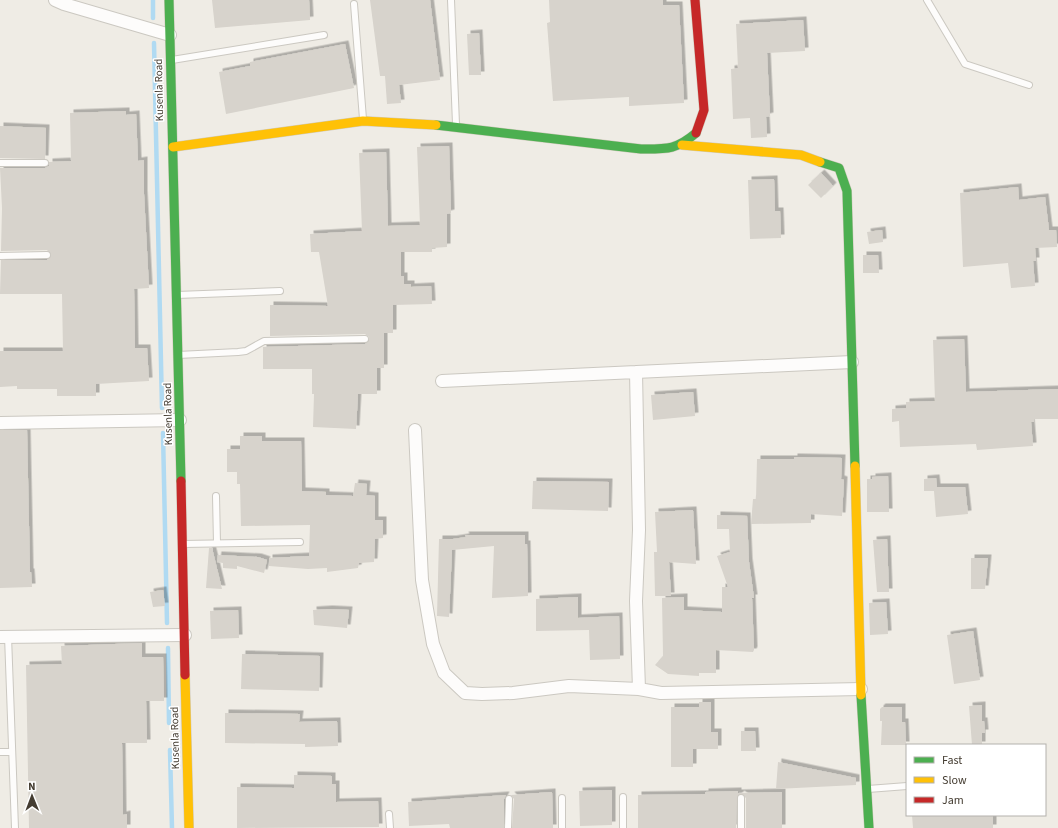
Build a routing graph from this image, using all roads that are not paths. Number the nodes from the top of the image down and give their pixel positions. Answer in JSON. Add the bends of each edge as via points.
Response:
{"nodes":[{"id":1,"x":55,"y":0,"type":"edge"},
{"id":2,"x":169,"y":0,"type":"edge"},
{"id":3,"x":451,"y":0,"type":"edge"},
{"id":4,"x":695,"y":0,"type":"edge"},
{"id":5,"x":927,"y":0,"type":"edge"},
{"id":6,"x":354,"y":4,"type":"dead end"},
{"id":7,"x":170,"y":35,"type":"junction"},
{"id":8,"x":324,"y":35,"type":"dead end"},
{"id":9,"x":171,"y":60,"type":"junction"},
{"id":10,"x":1029,"y":85,"type":"dead end"},
{"id":11,"x":363,"y":120,"type":"junction"},
{"id":12,"x":456,"y":126,"type":"junction"},
{"id":13,"x":682,"y":145,"type":"junction"},
{"id":14,"x":173,"y":147,"type":"junction"},
{"id":15,"x":44,"y":163,"type":"dead end"},
{"id":16,"x":0,"y":164,"type":"edge"},
{"id":17,"x":47,"y":255,"type":"dead end"},
{"id":18,"x":0,"y":256,"type":"edge"},
{"id":19,"x":280,"y":291,"type":"dead end"},
{"id":20,"x":177,"y":296,"type":"junction"},
{"id":21,"x":365,"y":339,"type":"dead end"},
{"id":22,"x":178,"y":355,"type":"junction"},
{"id":23,"x":852,"y":362,"type":"junction"},
{"id":24,"x":636,"y":372,"type":"junction"},
{"id":25,"x":442,"y":381,"type":"dead end"},
{"id":26,"x":180,"y":420,"type":"junction"},
{"id":27,"x":0,"y":423,"type":"edge"},
{"id":28,"x":415,"y":430,"type":"dead end"},
{"id":29,"x":216,"y":496,"type":"dead end"},
{"id":30,"x":300,"y":542,"type":"dead end"},
{"id":31,"x":217,"y":543,"type":"junction"},
{"id":32,"x":183,"y":544,"type":"junction"},
{"id":33,"x":185,"y":635,"type":"junction"},
{"id":34,"x":4,"y":637,"type":"edge"},
{"id":35,"x":638,"y":689,"type":"junction"},
{"id":36,"x":861,"y":689,"type":"junction"},
{"id":37,"x":0,"y":752,"type":"edge"},
{"id":38,"x":12,"y":752,"type":"junction"},
{"id":39,"x":906,"y":786,"type":"edge"},
{"id":40,"x":867,"y":789,"type":"junction"},
{"id":41,"x":623,"y":797,"type":"dead end"},
{"id":42,"x":562,"y":798,"type":"dead end"},
{"id":43,"x":741,"y":798,"type":"dead end"},
{"id":44,"x":509,"y":799,"type":"dead end"},
{"id":45,"x":389,"y":814,"type":"dead end"},
{"id":46,"x":15,"y":828,"type":"edge"},
{"id":47,"x":189,"y":828,"type":"edge"},
{"id":48,"x":390,"y":828,"type":"edge"},
{"id":49,"x":508,"y":828,"type":"edge"},
{"id":50,"x":562,"y":828,"type":"edge"},
{"id":51,"x":623,"y":828,"type":"edge"},
{"id":52,"x":741,"y":828,"type":"edge"},
{"id":53,"x":869,"y":828,"type":"edge"}],
"edges":[{"from":1,"to":7,"type":"street"},
{"from":2,"to":7,"type":"street","name":"Kusenla Road"},
{"from":3,"to":12,"type":"lane"},
{"from":4,"to":13,"type":"street","via":[[704,110],[698,132]]},
{"from":5,"to":10,"type":"lane","via":[[965,64]]},
{"from":6,"to":11,"type":"lane"},
{"from":7,"to":9,"type":"street","name":"Kusenla Road"},
{"from":8,"to":9,"type":"lane"},
{"from":9,"to":14,"type":"street","name":"Kusenla Road"},
{"from":11,"to":12,"type":"street"},
{"from":11,"to":14,"type":"street"},
{"from":12,"to":13,"type":"street","via":[[641,149]]},
{"from":13,"to":23,"type":"street","via":[[801,155],[839,168],[847,191]]},
{"from":14,"to":20,"type":"street","name":"Kusenla Road"},
{"from":15,"to":16,"type":"lane"},
{"from":17,"to":18,"type":"lane"},
{"from":19,"to":20,"type":"lane"},
{"from":20,"to":22,"type":"street","name":"Kusenla Road"},
{"from":21,"to":22,"type":"lane","via":[[264,341],[246,351]]},
{"from":22,"to":26,"type":"street","name":"Kusenla Road"},
{"from":23,"to":24,"type":"street"},
{"from":23,"to":36,"type":"street"},
{"from":24,"to":25,"type":"street"},
{"from":24,"to":35,"type":"street","via":[[639,530],[636,609]]},
{"from":26,"to":27,"type":"street"},
{"from":26,"to":32,"type":"street","name":"Kusenla Road"},
{"from":28,"to":35,"type":"street","via":[[422,580],[434,644],[444,673],[465,693],[513,693],[569,686]]},
{"from":29,"to":31,"type":"lane"},
{"from":30,"to":31,"type":"lane"},
{"from":31,"to":32,"type":"lane"},
{"from":32,"to":33,"type":"street","name":"Kusenla Road"},
{"from":33,"to":34,"type":"street"},
{"from":33,"to":47,"type":"street","name":"Kusenla Road"},
{"from":34,"to":38,"type":"lane"},
{"from":35,"to":36,"type":"street","via":[[661,693]]},
{"from":36,"to":40,"type":"street"},
{"from":37,"to":38,"type":"lane"},
{"from":38,"to":46,"type":"lane"},
{"from":39,"to":40,"type":"lane"},
{"from":40,"to":53,"type":"street"},
{"from":41,"to":51,"type":"lane"},
{"from":42,"to":50,"type":"lane"},
{"from":43,"to":52,"type":"lane"},
{"from":44,"to":49,"type":"lane"},
{"from":45,"to":48,"type":"lane"}]}
